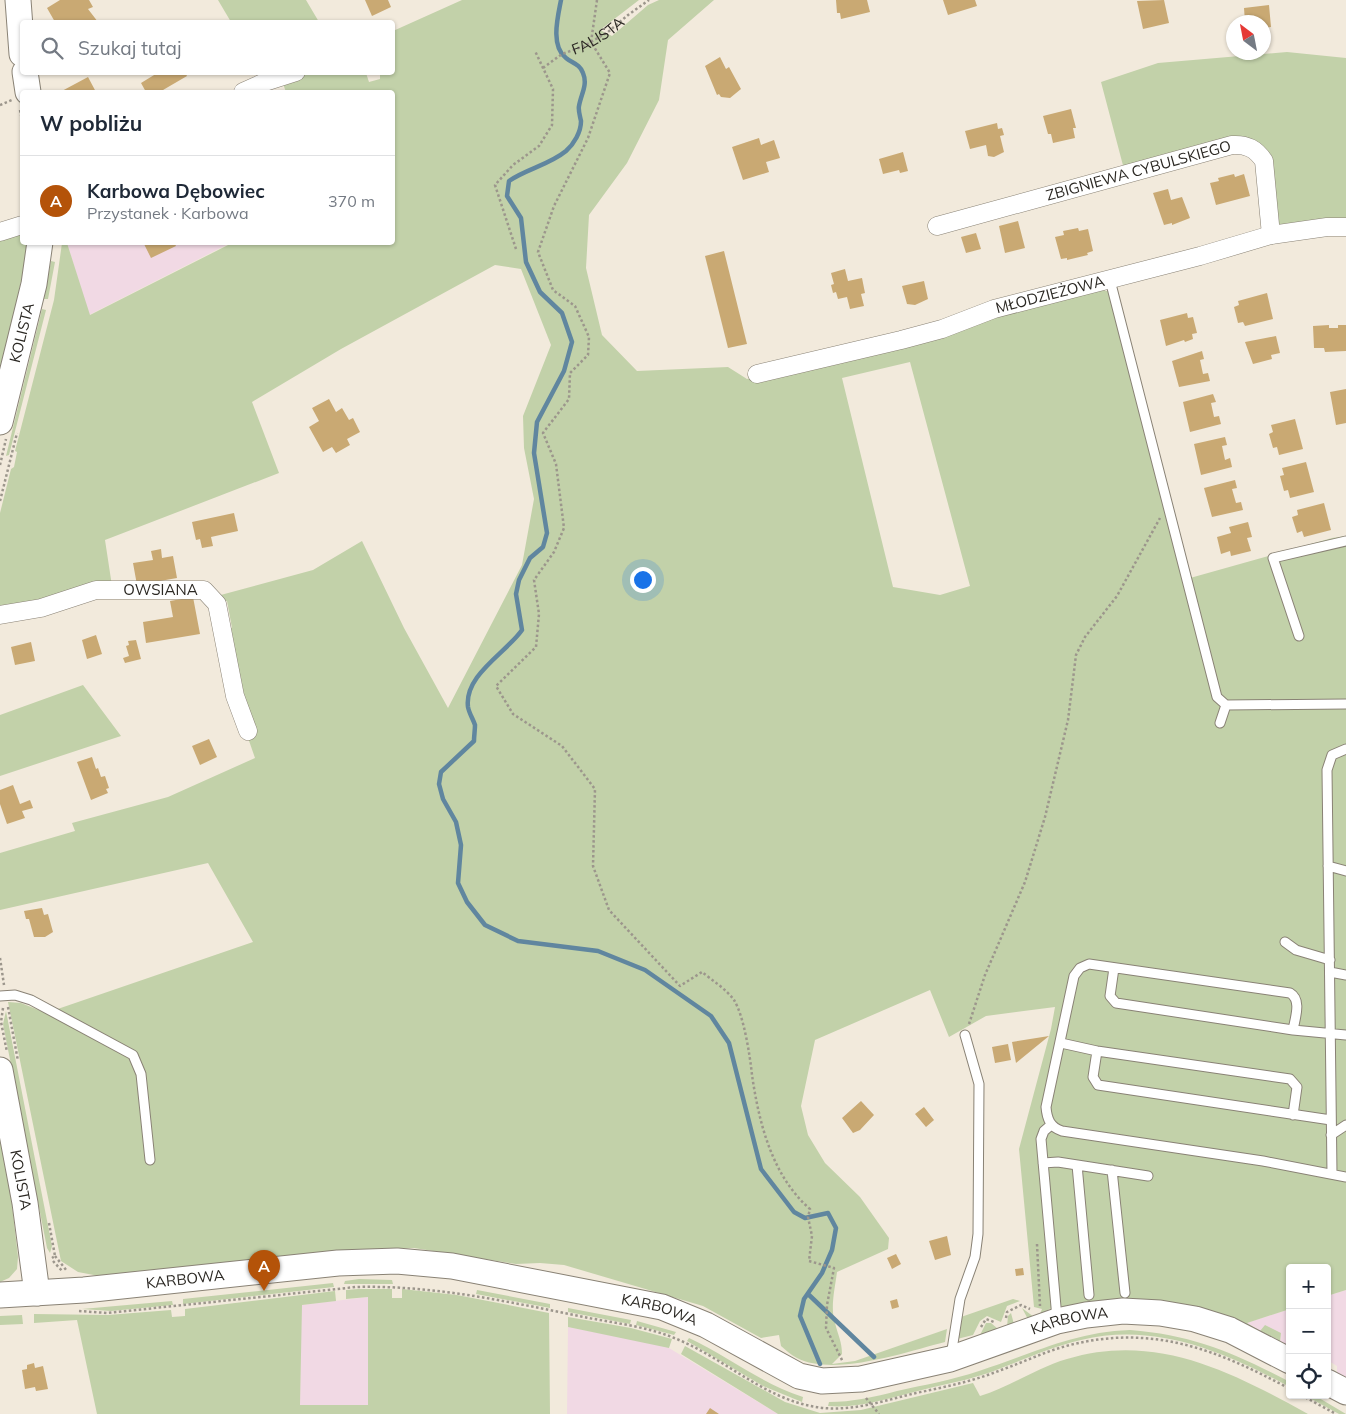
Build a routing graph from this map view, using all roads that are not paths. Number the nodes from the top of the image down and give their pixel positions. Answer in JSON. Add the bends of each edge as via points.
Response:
{"nodes":[{"id":1,"x":18,"y":0,"type":"edge"},
{"id":2,"x":20,"y":27,"type":"edge"},
{"id":3,"x":25,"y":75,"type":"edge"},
{"id":4,"x":287,"y":75,"type":"edge"},
{"id":5,"x":28,"y":90,"type":"edge"},
{"id":6,"x":247,"y":90,"type":"edge"},
{"id":7,"x":20,"y":226,"type":"edge"},
{"id":8,"x":936,"y":226,"type":"dead end"},
{"id":9,"x":1346,"y":227,"type":"edge"},
{"id":10,"x":0,"y":232,"type":"edge"},
{"id":11,"x":1271,"y":235,"type":"junction"},
{"id":12,"x":40,"y":245,"type":"edge"},
{"id":13,"x":1110,"y":280,"type":"junction"},
{"id":14,"x":757,"y":374,"type":"dead end"},
{"id":15,"x":0,"y":422,"type":"edge"},
{"id":16,"x":1346,"y":540,"type":"edge"},
{"id":17,"x":0,"y":616,"type":"edge"},
{"id":18,"x":1299,"y":636,"type":"dead end"},
{"id":19,"x":1346,"y":704,"type":"edge"},
{"id":20,"x":1226,"y":705,"type":"junction"},
{"id":21,"x":1220,"y":722,"type":"dead end"},
{"id":22,"x":248,"y":732,"type":"dead end"},
{"id":23,"x":1346,"y":749,"type":"edge"},
{"id":24,"x":1328,"y":866,"type":"junction"},
{"id":25,"x":1346,"y":871,"type":"edge"},
{"id":26,"x":1286,"y":942,"type":"dead end"},
{"id":27,"x":1330,"y":960,"type":"junction"},
{"id":28,"x":1114,"y":968,"type":"junction"},
{"id":29,"x":1330,"y":972,"type":"junction"},
{"id":30,"x":1346,"y":975,"type":"edge"},
{"id":31,"x":0,"y":996,"type":"edge"},
{"id":32,"x":1293,"y":1030,"type":"junction"},
{"id":33,"x":1330,"y":1034,"type":"junction"},
{"id":34,"x":965,"y":1035,"type":"road end"},
{"id":35,"x":1346,"y":1035,"type":"edge"},
{"id":36,"x":1061,"y":1043,"type":"junction"},
{"id":37,"x":1097,"y":1051,"type":"junction"},
{"id":38,"x":0,"y":1070,"type":"edge"},
{"id":39,"x":1293,"y":1115,"type":"junction"},
{"id":40,"x":1331,"y":1120,"type":"junction"},
{"id":41,"x":1051,"y":1125,"type":"junction"},
{"id":42,"x":1346,"y":1125,"type":"edge"},
{"id":43,"x":1331,"y":1135,"type":"junction"},
{"id":44,"x":150,"y":1160,"type":"dead end"},
{"id":45,"x":1043,"y":1163,"type":"junction"},
{"id":46,"x":1077,"y":1165,"type":"junction"},
{"id":47,"x":1112,"y":1170,"type":"junction"},
{"id":48,"x":1332,"y":1173,"type":"junction"},
{"id":49,"x":1148,"y":1176,"type":"dead end"},
{"id":50,"x":1346,"y":1177,"type":"edge"},
{"id":51,"x":37,"y":1293,"type":"junction"},
{"id":52,"x":1125,"y":1293,"type":"dead end"},
{"id":53,"x":0,"y":1295,"type":"edge"},
{"id":54,"x":1089,"y":1295,"type":"dead end"},
{"id":55,"x":1057,"y":1321,"type":"junction"},
{"id":56,"x":950,"y":1359,"type":"junction"},
{"id":57,"x":1286,"y":1359,"type":"edge"},
{"id":58,"x":1331,"y":1384,"type":"edge"},
{"id":59,"x":1346,"y":1392,"type":"edge"}],
"edges":[{"from":1,"to":2,"type":"street"},
{"from":3,"to":5,"type":"street"},
{"from":4,"to":6,"type":"street"},
{"from":7,"to":10,"type":"street"},
{"from":8,"to":11,"type":"street","name":"ZBIGNIEWA CYBULSKIEGO","via":[[1243,144],[1264,161]]},
{"from":9,"to":11,"type":"street","name":"MŁODZIEŻOWA"},
{"from":11,"to":13,"type":"street","name":"MŁODZIEŻOWA"},
{"from":12,"to":15,"type":"street","name":"KOLISTA","via":[[32,292]]},
{"from":13,"to":14,"type":"street","name":"MŁODZIEŻOWA","via":[[994,309],[942,329],[901,340]]},
{"from":13,"to":20,"type":"lane","via":[[1217,697]]},
{"from":16,"to":18,"type":"lane","via":[[1274,558]]},
{"from":17,"to":22,"type":"street","name":"OWSIANA","via":[[41,608],[96,590],[204,590],[217,604],[235,696]]},
{"from":19,"to":20,"type":"lane"},
{"from":20,"to":21,"type":"lane"},
{"from":23,"to":24,"type":"lane","via":[[1336,752],[1328,764]]},
{"from":24,"to":25,"type":"lane"},
{"from":24,"to":27,"type":"lane"},
{"from":26,"to":27,"type":"lane","via":[[1296,950]]},
{"from":27,"to":29,"type":"lane"},
{"from":28,"to":32,"type":"lane","via":[[1110,996],[1116,1003]]},
{"from":28,"to":32,"type":"lane","via":[[1290,993],[1297,1001]]},
{"from":28,"to":36,"type":"lane","via":[[1089,964],[1074,976]]},
{"from":29,"to":30,"type":"lane"},
{"from":29,"to":33,"type":"lane"},
{"from":31,"to":44,"type":"lane","via":[[15,995],[30,1000],[133,1055],[141,1074]]},
{"from":32,"to":33,"type":"lane"},
{"from":33,"to":35,"type":"lane"},
{"from":33,"to":40,"type":"lane"},
{"from":34,"to":56,"type":"lane","via":[[979,1084],[978,1234],[976,1257],[960,1299]]},
{"from":36,"to":37,"type":"lane"},
{"from":36,"to":41,"type":"lane","via":[[1046,1107]]},
{"from":37,"to":39,"type":"lane","via":[[1092,1077],[1098,1085]]},
{"from":37,"to":39,"type":"lane","via":[[1290,1079],[1297,1087]]},
{"from":38,"to":51,"type":"street","name":"KOLISTA","via":[[25,1203]]},
{"from":39,"to":40,"type":"lane"},
{"from":40,"to":43,"type":"lane"},
{"from":41,"to":45,"type":"lane","via":[[1041,1139]]},
{"from":41,"to":48,"type":"lane","via":[[1062,1131]]},
{"from":42,"to":43,"type":"lane"},
{"from":43,"to":48,"type":"lane"},
{"from":45,"to":46,"type":"lane"},
{"from":45,"to":55,"type":"lane"},
{"from":46,"to":47,"type":"lane"},
{"from":46,"to":54,"type":"lane"},
{"from":47,"to":49,"type":"lane"},
{"from":47,"to":52,"type":"lane"},
{"from":48,"to":50,"type":"lane"},
{"from":51,"to":53,"type":"street","name":"KARBOWA"},
{"from":51,"to":56,"type":"street","name":"KARBOWA","via":[[338,1263],[397,1261],[452,1266],[662,1307],[706,1325],[799,1376],[822,1381],[861,1379]]},
{"from":55,"to":56,"type":"street","name":"KARBOWA"},
{"from":55,"to":57,"type":"street","name":"KARBOWA","via":[[1104,1312],[1168,1314],[1230,1330]]},
{"from":58,"to":59,"type":"street"}]}
